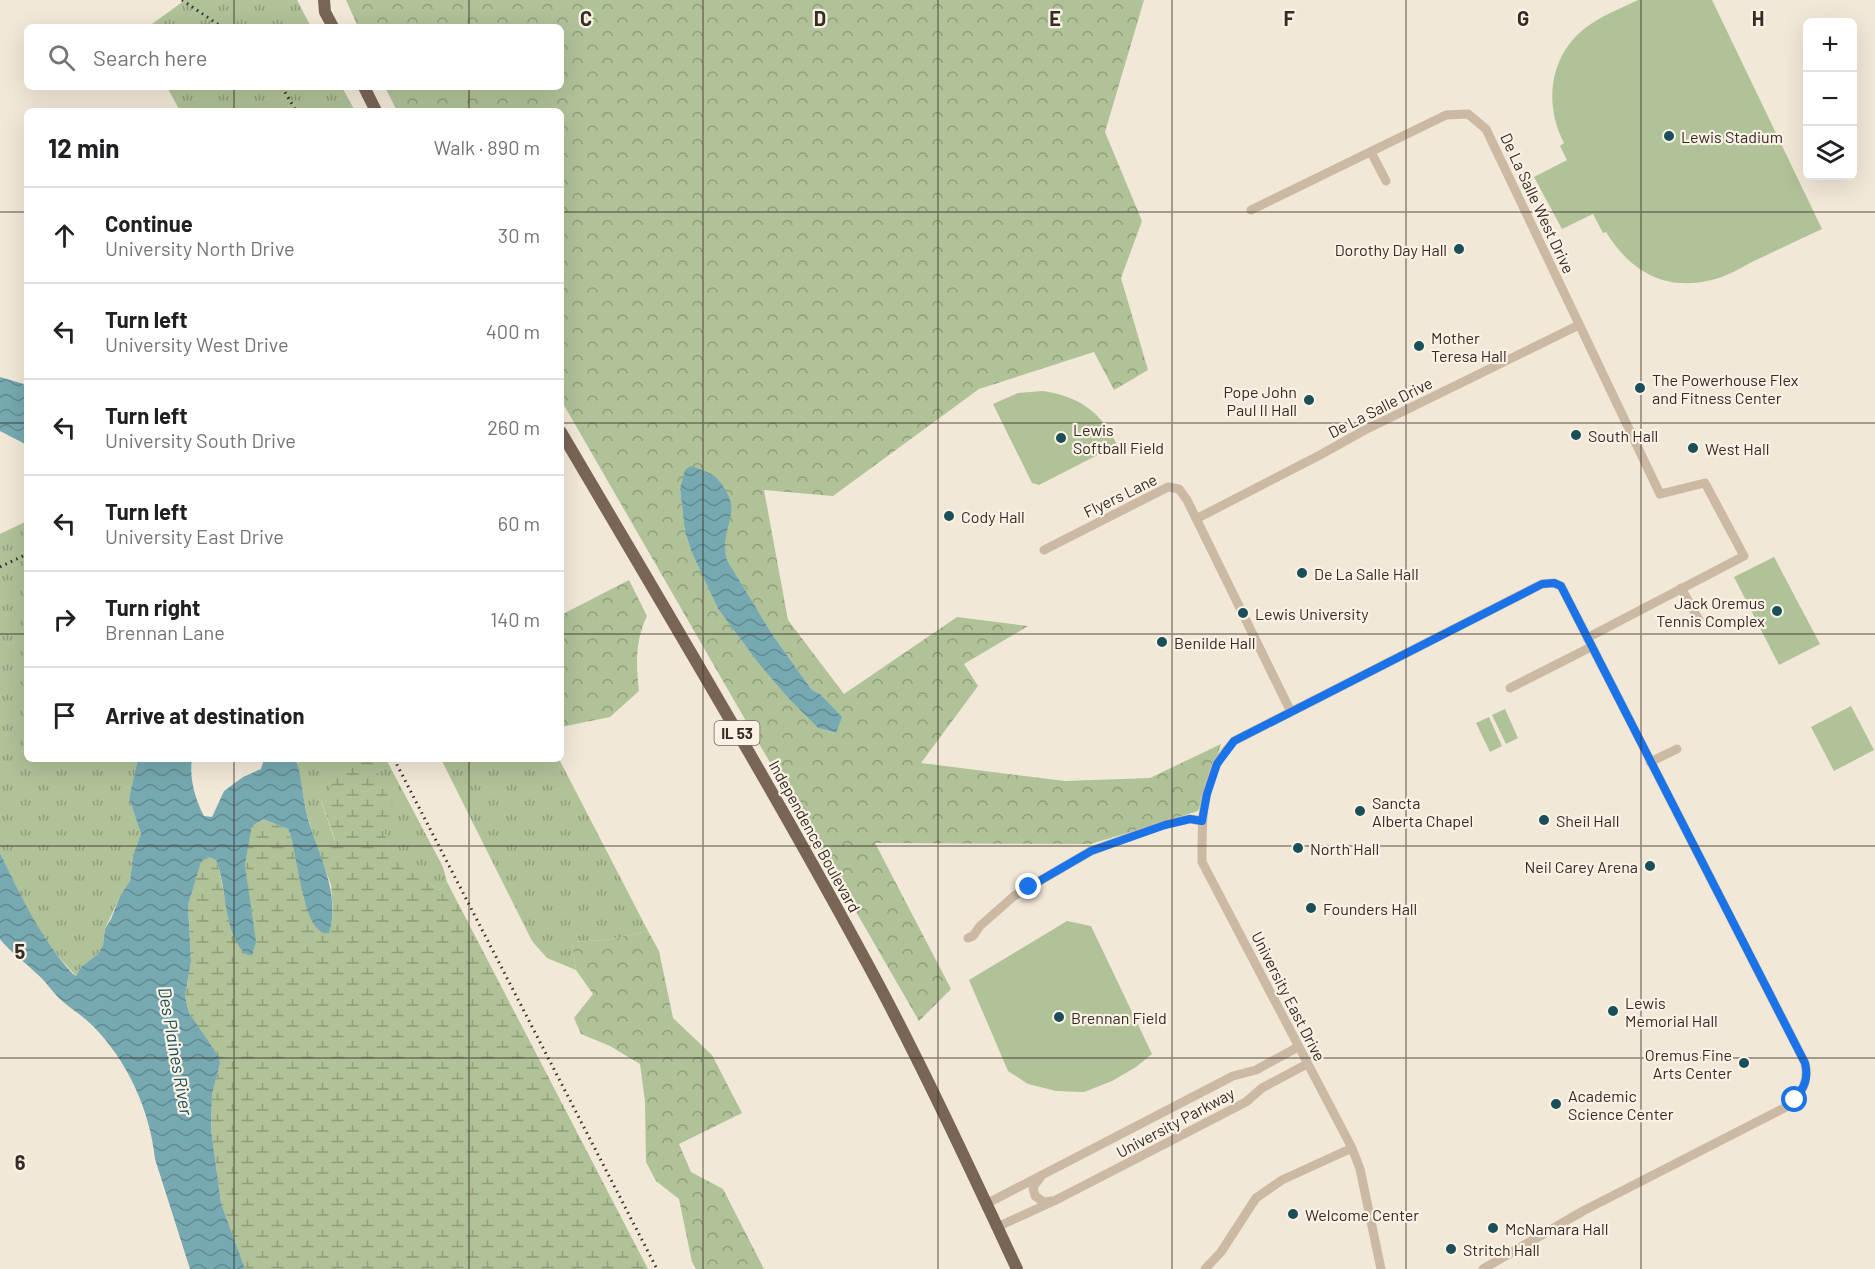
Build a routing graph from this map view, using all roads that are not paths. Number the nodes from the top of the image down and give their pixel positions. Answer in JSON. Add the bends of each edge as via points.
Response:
{"nodes":[{"id":1,"x":313,"y":0,"type":"edge"},
{"id":2,"x":324,"y":6,"type":"edge"},
{"id":3,"x":332,"y":24,"type":"edge"},
{"id":4,"x":366,"y":90,"type":"edge"},
{"id":5,"x":374,"y":108,"type":"edge"},
{"id":6,"x":1371,"y":152,"type":"junction"},
{"id":7,"x":1386,"y":181,"type":"dead end"},
{"id":8,"x":1251,"y":210,"type":"dead end"},
{"id":9,"x":1579,"y":325,"type":"junction"},
{"id":10,"x":564,"y":437,"type":"edge"},
{"id":11,"x":1196,"y":519,"type":"junction"},
{"id":12,"x":1044,"y":550,"type":"dead end"},
{"id":13,"x":1681,"y":588,"type":"junction"},
{"id":14,"x":1699,"y":620,"type":"dead end"},
{"id":15,"x":1589,"y":642,"type":"junction"},
{"id":16,"x":1510,"y":688,"type":"dead end"},
{"id":17,"x":1291,"y":712,"type":"junction"},
{"id":18,"x":1677,"y":749,"type":"dead end"},
{"id":19,"x":1650,"y":762,"type":"junction"},
{"id":20,"x":1202,"y":821,"type":"junction"},
{"id":21,"x":968,"y":938,"type":"dead end"},
{"id":22,"x":1298,"y":1047,"type":"junction"},
{"id":23,"x":1307,"y":1064,"type":"junction"},
{"id":24,"x":1352,"y":1148,"type":"junction"},
{"id":25,"x":1042,"y":1175,"type":"junction"},
{"id":26,"x":1054,"y":1201,"type":"junction"},
{"id":27,"x":986,"y":1204,"type":"junction"},
{"id":28,"x":997,"y":1227,"type":"junction"},
{"id":29,"x":1017,"y":1269,"type":"edge"},
{"id":30,"x":1205,"y":1269,"type":"edge"},
{"id":31,"x":1380,"y":1269,"type":"edge"},
{"id":32,"x":1483,"y":1269,"type":"edge"}],
"edges":[{"from":1,"to":2,"type":"main road"},
{"from":2,"to":3,"type":"main road"},
{"from":4,"to":5,"type":"main road"},
{"from":6,"to":7,"type":"street"},
{"from":6,"to":8,"type":"street","name":"De La Salle West Drive"},
{"from":6,"to":9,"type":"street","name":"De La Salle West Drive","via":[[1446,115],[1468,114],[1486,129]]},
{"from":9,"to":11,"type":"street","name":"De La Salle Drive","via":[[1363,431]]},
{"from":9,"to":13,"type":"street","name":"De La Salle West Drive","via":[[1659,494],[1705,483],[1744,556]]},
{"from":10,"to":27,"type":"main road","name":"Independence Boulevard","number":"IL 53","via":[[829,893],[906,1038]]},
{"from":11,"to":12,"type":"street","name":"Flyers Lane","via":[[1179,489],[1168,487]]},
{"from":11,"to":17,"type":"street"},
{"from":13,"to":14,"type":"street"},
{"from":13,"to":15,"type":"street"},
{"from":15,"to":16,"type":"street"},
{"from":15,"to":17,"type":"street","via":[[1561,586],[1542,584]]},
{"from":15,"to":19,"type":"street"},
{"from":17,"to":20,"type":"street","name":"University East Drive","via":[[1234,741],[1217,764]]},
{"from":18,"to":19,"type":"street"},
{"from":19,"to":32,"type":"street","via":[[1805,1063],[1806,1085],[1780,1111],[1583,1210]]},
{"from":20,"to":21,"type":"street","via":[[1190,819],[1165,825],[1091,851],[1014,896]]},
{"from":20,"to":22,"type":"street","name":"University East Drive","via":[[1202,861]]},
{"from":22,"to":23,"type":"street","name":"University East Drive"},
{"from":22,"to":25,"type":"street","name":"University Parkway","via":[[1256,1070],[1233,1076]]},
{"from":23,"to":24,"type":"street","name":"University East Drive"},
{"from":23,"to":26,"type":"street","name":"University Parkway","via":[[1262,1088],[1246,1102]]},
{"from":24,"to":30,"type":"street","via":[[1282,1180],[1256,1198],[1221,1252]]},
{"from":24,"to":31,"type":"street","name":"University East Drive","via":[[1360,1169]]},
{"from":25,"to":26,"type":"street","via":[[1034,1186],[1035,1196],[1044,1202]]},
{"from":25,"to":27,"type":"street","name":"University Parkway"},
{"from":26,"to":28,"type":"street","name":"University Parkway"},
{"from":27,"to":28,"type":"main road","name":"Independence Boulevard","number":"IL 53"},
{"from":28,"to":29,"type":"main road","name":"Independence Boulevard","number":"IL 53"}]}
